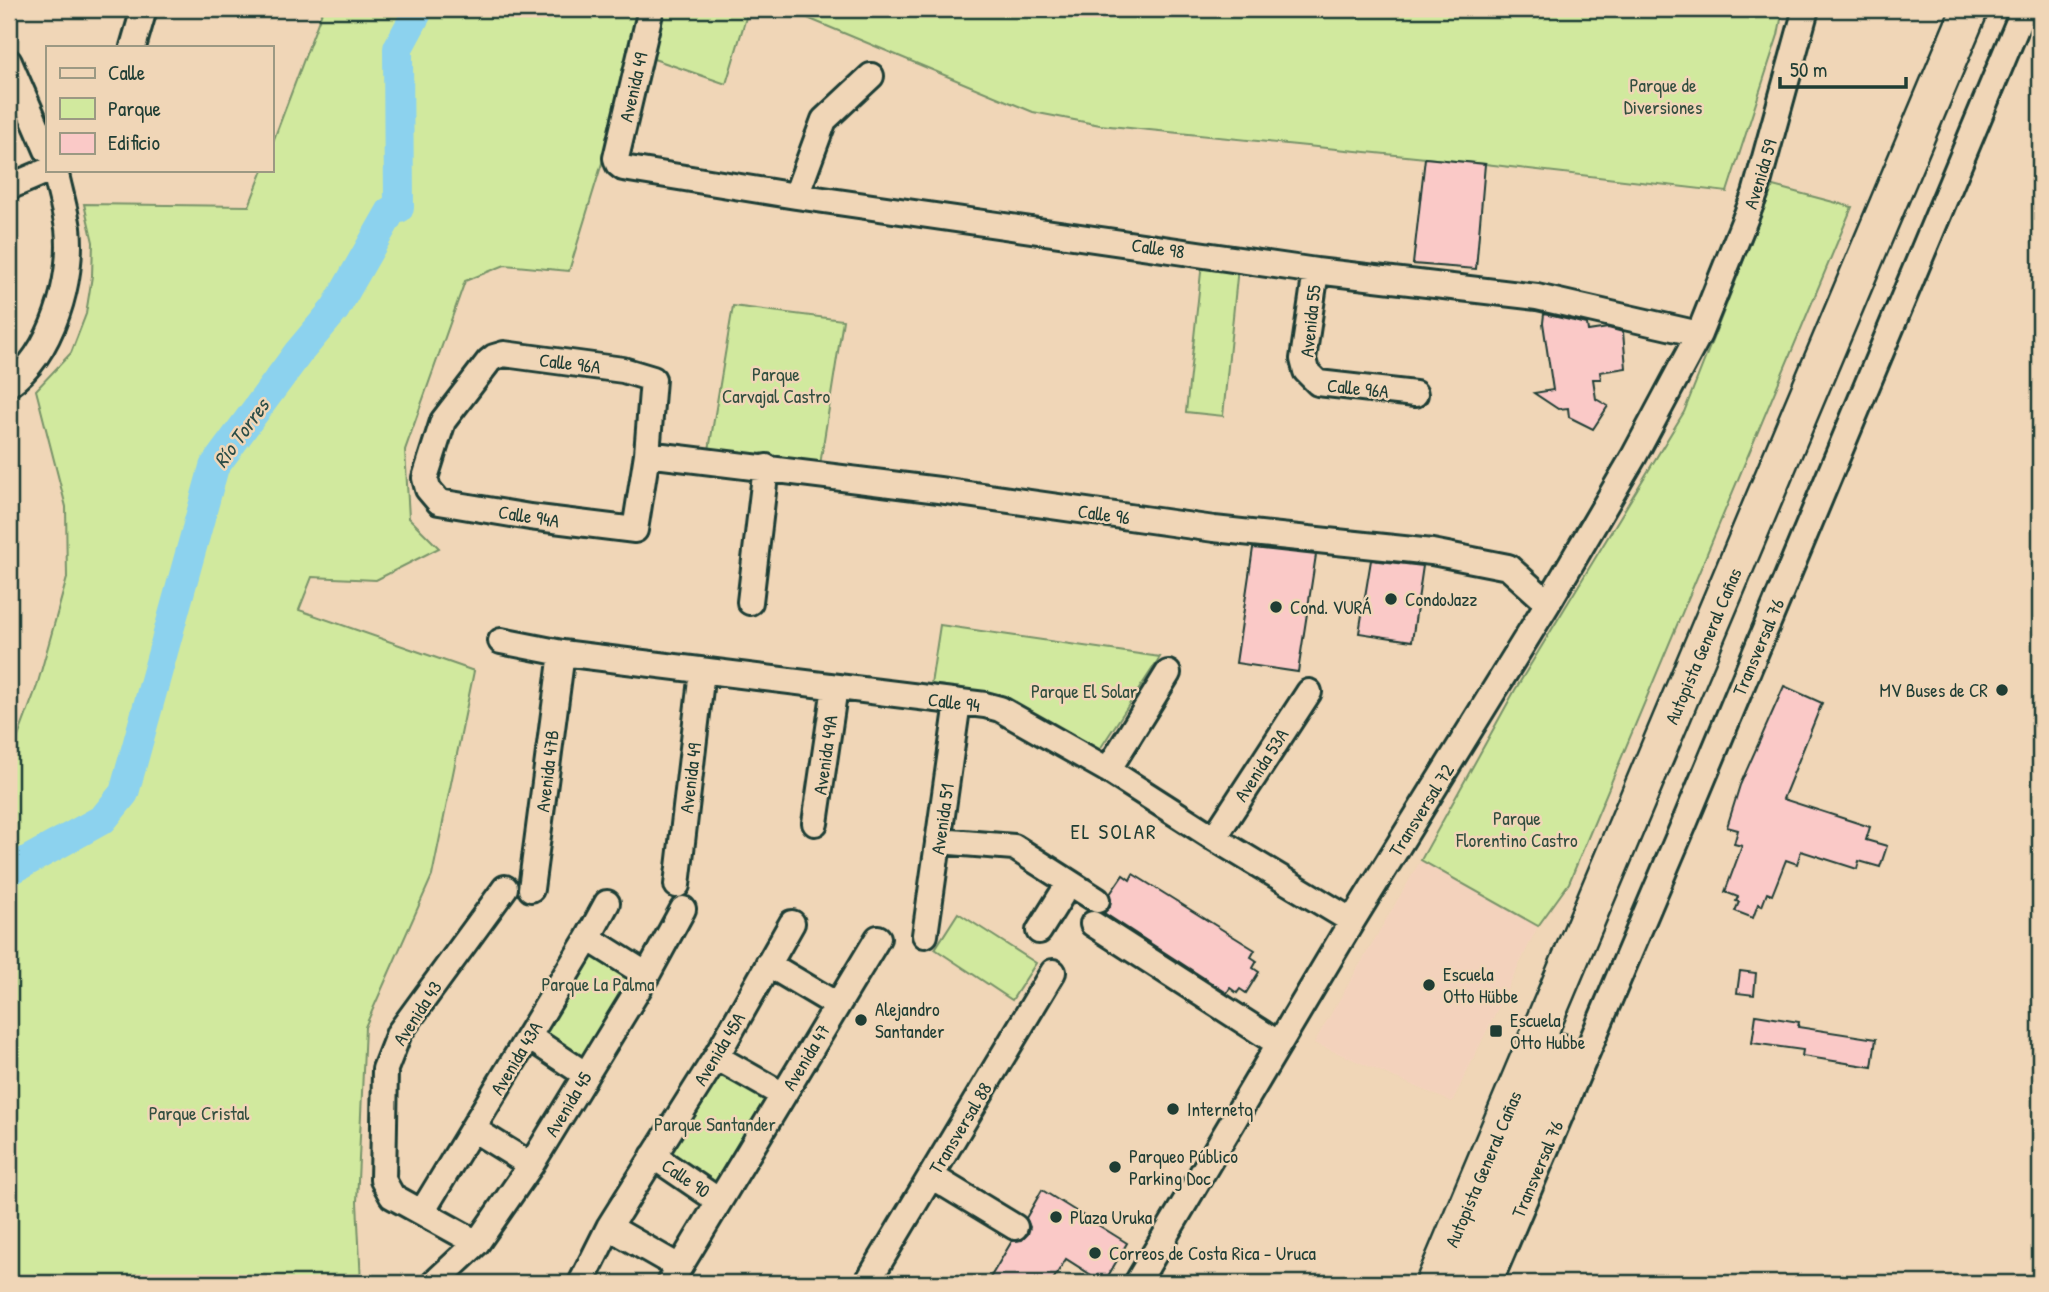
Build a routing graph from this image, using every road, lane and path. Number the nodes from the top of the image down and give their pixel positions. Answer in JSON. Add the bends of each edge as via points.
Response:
{"nodes":[{"id":1,"x":144,"y":9,"type":"edge"},
{"id":2,"x":651,"y":9,"type":"edge"},
{"id":3,"x":1806,"y":9,"type":"edge"},
{"id":4,"x":1970,"y":9,"type":"edge"},
{"id":5,"x":1996,"y":9,"type":"edge"},
{"id":6,"x":2024,"y":9,"type":"edge"},
{"id":7,"x":134,"y":46,"type":"edge"},
{"id":8,"x":9,"y":62,"type":"edge"},
{"id":9,"x":871,"y":76,"type":"dead end"},
{"id":10,"x":46,"y":148,"type":"edge"},
{"id":11,"x":618,"y":164,"type":"joint"},
{"id":12,"x":46,"y":171,"type":"edge"},
{"id":13,"x":55,"y":172,"type":"edge"},
{"id":14,"x":9,"y":187,"type":"edge"},
{"id":15,"x":796,"y":196,"type":"junction"},
{"id":16,"x":1316,"y":271,"type":"junction"},
{"id":17,"x":1699,"y":334,"type":"junction"},
{"id":18,"x":1306,"y":371,"type":"joint"},
{"id":19,"x":9,"y":384,"type":"edge"},
{"id":20,"x":1415,"y":394,"type":"dead end"},
{"id":21,"x":647,"y":454,"type":"junction"},
{"id":22,"x":766,"y":467,"type":"junction"},
{"id":23,"x":428,"y":489,"type":"joint"},
{"id":24,"x":750,"y":602,"type":"dead end"},
{"id":25,"x":1548,"y":603,"type":"junction"},
{"id":26,"x":501,"y":641,"type":"dead end"},
{"id":27,"x":562,"y":653,"type":"junction"},
{"id":28,"x":702,"y":671,"type":"junction"},
{"id":29,"x":1168,"y":673,"type":"dead end"},
{"id":30,"x":835,"y":687,"type":"junction"},
{"id":31,"x":1309,"y":692,"type":"dead end"},
{"id":32,"x":958,"y":702,"type":"junction"},
{"id":33,"x":1108,"y":769,"type":"junction"},
{"id":34,"x":815,"y":823,"type":"dead end"},
{"id":35,"x":1214,"y":838,"type":"junction"},
{"id":36,"x":939,"y":841,"type":"junction"},
{"id":37,"x":1069,"y":883,"type":"junction"},
{"id":38,"x":677,"y":885,"type":"dead end"},
{"id":39,"x":505,"y":888,"type":"dead end"},
{"id":40,"x":531,"y":889,"type":"dead end"},
{"id":41,"x":607,"y":903,"type":"dead end"},
{"id":42,"x":683,"y":909,"type":"dead end"},
{"id":43,"x":1352,"y":920,"type":"junction"},
{"id":44,"x":792,"y":923,"type":"dead end"},
{"id":45,"x":1039,"y":931,"type":"dead end"},
{"id":46,"x":925,"y":935,"type":"dead end"},
{"id":47,"x":588,"y":938,"type":"junction"},
{"id":48,"x":878,"y":938,"type":"dead end"},
{"id":49,"x":768,"y":964,"type":"junction"},
{"id":50,"x":1053,"y":972,"type":"dead end"},
{"id":51,"x":647,"y":975,"type":"junction"},
{"id":52,"x":837,"y":1006,"type":"junction"},
{"id":53,"x":528,"y":1037,"type":"junction"},
{"id":54,"x":1279,"y":1044,"type":"junction"},
{"id":55,"x":716,"y":1057,"type":"junction"},
{"id":56,"x":586,"y":1075,"type":"junction"},
{"id":57,"x":783,"y":1095,"type":"junction"},
{"id":58,"x":473,"y":1129,"type":"junction"},
{"id":59,"x":653,"y":1156,"type":"junction"},
{"id":60,"x":531,"y":1166,"type":"junction"},
{"id":61,"x":931,"y":1175,"type":"junction"},
{"id":62,"x":719,"y":1200,"type":"junction"},
{"id":63,"x":422,"y":1212,"type":"junction"},
{"id":64,"x":609,"y":1227,"type":"junction"},
{"id":65,"x":1015,"y":1227,"type":"dead end"},
{"id":66,"x":477,"y":1243,"type":"junction"},
{"id":67,"x":674,"y":1275,"type":"edge"},
{"id":68,"x":434,"y":1283,"type":"edge"},
{"id":69,"x":581,"y":1283,"type":"edge"},
{"id":70,"x":867,"y":1283,"type":"edge"},
{"id":71,"x":1138,"y":1283,"type":"edge"},
{"id":72,"x":1434,"y":1283,"type":"edge"},
{"id":73,"x":1462,"y":1283,"type":"edge"},
{"id":74,"x":1489,"y":1283,"type":"edge"}],
"edges":[{"from":1,"to":7,"type":"street"},
{"from":2,"to":11,"type":"street","name":"Avenida 49"},
{"from":3,"to":17,"type":"street","name":"Avenida 59","via":[[1755,194]]},
{"from":4,"to":72,"type":"highway","name":"Autopista General Cañas"},
{"from":5,"to":73,"type":"highway","name":"Autopista General Cañas"},
{"from":6,"to":74,"type":"street","name":"Transversal 76"},
{"from":8,"to":10,"type":"street"},
{"from":9,"to":15,"type":"street","via":[[824,120]]},
{"from":11,"to":15,"type":"street","name":"Calle 98"},
{"from":12,"to":14,"type":"street"},
{"from":13,"to":19,"type":"street","via":[[68,230],[66,278],[51,333]]},
{"from":15,"to":16,"type":"street","name":"Calle 98"},
{"from":16,"to":17,"type":"street","name":"Calle 98","via":[[1537,297]]},
{"from":16,"to":18,"type":"street","name":"Avenida 55","via":[[1303,359]]},
{"from":17,"to":25,"type":"street","name":"Transversal 72"},
{"from":18,"to":20,"type":"street","name":"Calle 96A","via":[[1318,383]]},
{"from":21,"to":22,"type":"street","name":"Calle 96"},
{"from":21,"to":23,"type":"street","name":"Calle 94A","via":[[635,530],[439,502]]},
{"from":21,"to":23,"type":"street","name":"Calle 96A","via":[[653,379],[623,370],[504,354],[489,361],[443,421],[425,478]]},
{"from":22,"to":24,"type":"street"},
{"from":22,"to":25,"type":"street","name":"Calle 96","via":[[1214,529],[1432,552],[1508,567]]},
{"from":25,"to":43,"type":"street","name":"Transversal 72"},
{"from":26,"to":27,"type":"street","name":"Calle 94"},
{"from":27,"to":28,"type":"street","name":"Calle 94"},
{"from":27,"to":40,"type":"street","name":"Avenida 47B"},
{"from":28,"to":30,"type":"street","name":"Calle 94"},
{"from":28,"to":38,"type":"street","name":"Avenida 49"},
{"from":29,"to":33,"type":"street"},
{"from":30,"to":32,"type":"street","name":"Calle 94"},
{"from":30,"to":34,"type":"street","name":"Avenida 49A"},
{"from":31,"to":35,"type":"street","name":"Avenida 53A"},
{"from":32,"to":33,"type":"street","name":"Calle 94","via":[[1000,709]]},
{"from":32,"to":36,"type":"street","name":"Avenida 51"},
{"from":33,"to":35,"type":"street","name":"Calle 94"},
{"from":35,"to":43,"type":"street","name":"Calle 94"},
{"from":36,"to":37,"type":"street","via":[[1014,847]]},
{"from":36,"to":46,"type":"street","name":"Avenida 51"},
{"from":37,"to":45,"type":"street"},
{"from":37,"to":54,"type":"street","via":[[1095,912]]},
{"from":39,"to":63,"type":"street","name":"Avenida 43","via":[[399,1033],[385,1069],[383,1180],[392,1196]]},
{"from":41,"to":47,"type":"street","name":"Avenida 43A"},
{"from":42,"to":51,"type":"street","name":"Avenida 45"},
{"from":43,"to":54,"type":"street","name":"Transversal 72"},
{"from":44,"to":49,"type":"street","name":"Avenida 45A"},
{"from":47,"to":51,"type":"street"},
{"from":47,"to":53,"type":"street","name":"Avenida 43A"},
{"from":48,"to":52,"type":"street","name":"Avenida 47"},
{"from":49,"to":52,"type":"street"},
{"from":49,"to":55,"type":"street","name":"Avenida 45A"},
{"from":50,"to":61,"type":"street","name":"Transversal 88"},
{"from":51,"to":56,"type":"street","name":"Avenida 45"},
{"from":52,"to":57,"type":"street","name":"Avenida 47"},
{"from":53,"to":56,"type":"street"},
{"from":53,"to":58,"type":"street","name":"Avenida 43A"},
{"from":54,"to":71,"type":"street","name":"Transversal 72"},
{"from":55,"to":57,"type":"street"},
{"from":55,"to":59,"type":"street","name":"Avenida 45A"},
{"from":56,"to":60,"type":"street","name":"Avenida 45"},
{"from":57,"to":62,"type":"street","name":"Avenida 47"},
{"from":58,"to":60,"type":"street"},
{"from":58,"to":63,"type":"street","name":"Avenida 43A"},
{"from":59,"to":62,"type":"street","name":"Calle 90"},
{"from":59,"to":64,"type":"street","name":"Avenida 45A"},
{"from":60,"to":66,"type":"street","name":"Avenida 45"},
{"from":61,"to":65,"type":"street"},
{"from":61,"to":70,"type":"street","name":"Transversal 88"},
{"from":62,"to":67,"type":"street","name":"Avenida 47"},
{"from":63,"to":66,"type":"street"},
{"from":64,"to":67,"type":"street"},
{"from":64,"to":69,"type":"street","name":"Avenida 45A"},
{"from":66,"to":68,"type":"street","name":"Avenida 45"}]}
